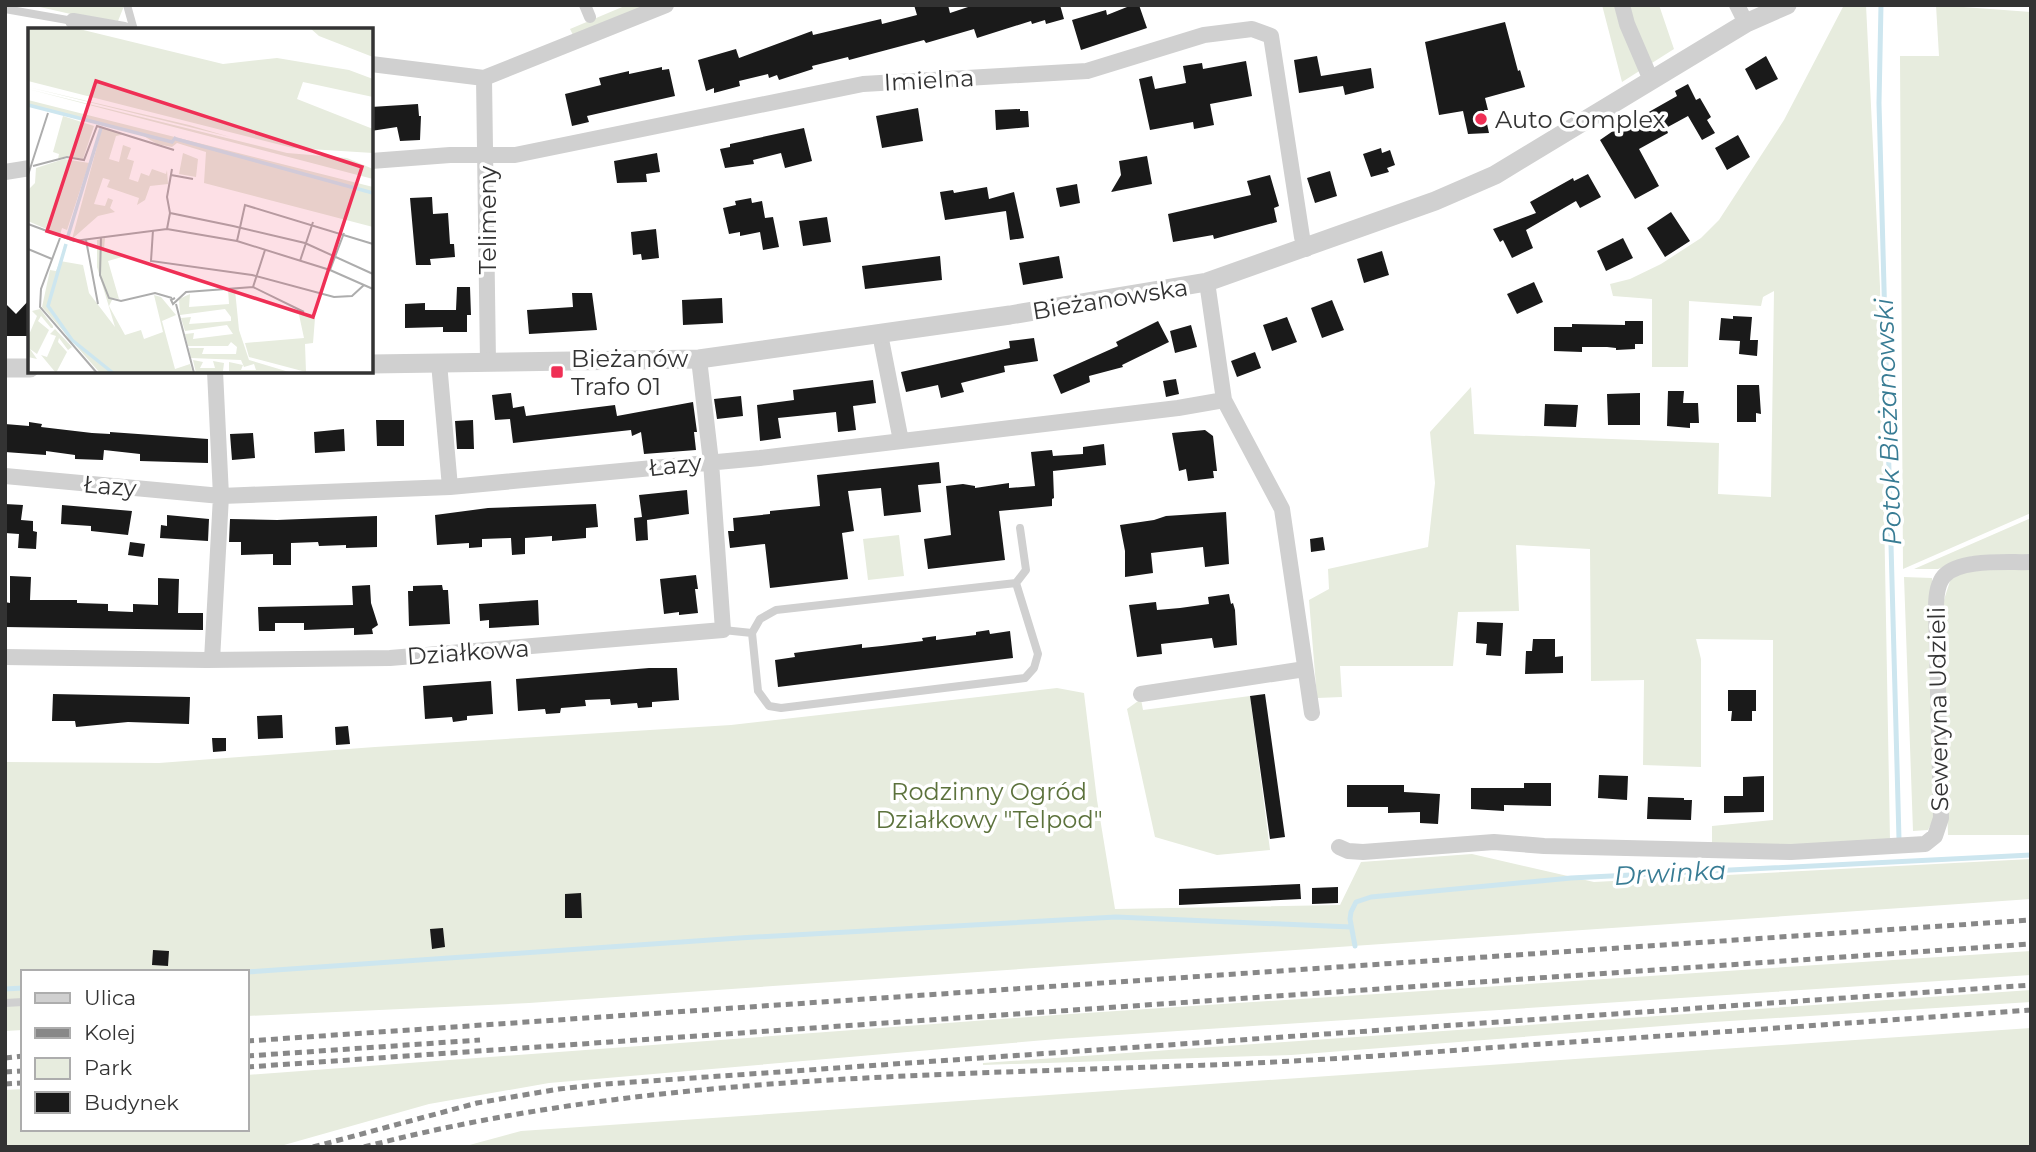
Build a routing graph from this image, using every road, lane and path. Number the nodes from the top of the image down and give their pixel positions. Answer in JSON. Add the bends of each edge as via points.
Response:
{"nodes":[{"id":1,"x":127,"y":5,"type":"edge"},
{"id":2,"x":666,"y":5,"type":"edge"},
{"id":3,"x":1622,"y":5,"type":"edge"},
{"id":4,"x":1787,"y":5,"type":"edge"},
{"id":5,"x":5,"y":9,"type":"edge"},
{"id":6,"x":1742,"y":14,"type":"edge"},
{"id":7,"x":73,"y":21,"type":"joint"},
{"id":8,"x":113,"y":28,"type":"edge"},
{"id":9,"x":133,"y":28,"type":"edge"},
{"id":10,"x":373,"y":64,"type":"edge"},
{"id":11,"x":484,"y":78,"type":"junction"},
{"id":12,"x":1651,"y":80,"type":"junction"},
{"id":13,"x":486,"y":155,"type":"junction"},
{"id":14,"x":373,"y":161,"type":"edge"},
{"id":15,"x":28,"y":169,"type":"edge"},
{"id":16,"x":5,"y":172,"type":"edge"},
{"id":17,"x":1306,"y":249,"type":"junction"},
{"id":18,"x":1207,"y":282,"type":"junction"},
{"id":19,"x":880,"y":334,"type":"junction"},
{"id":20,"x":699,"y":359,"type":"junction"},
{"id":21,"x":488,"y":362,"type":"junction"},
{"id":22,"x":439,"y":363,"type":"junction"},
{"id":23,"x":373,"y":364,"type":"edge"},
{"id":24,"x":5,"y":368,"type":"edge"},
{"id":25,"x":28,"y":368,"type":"edge"},
{"id":26,"x":215,"y":373,"type":"edge"},
{"id":27,"x":1224,"y":400,"type":"junction"},
{"id":28,"x":901,"y":441,"type":"junction"},
{"id":29,"x":711,"y":462,"type":"junction"},
{"id":30,"x":5,"y":476,"type":"edge"},
{"id":31,"x":450,"y":487,"type":"junction"},
{"id":32,"x":221,"y":496,"type":"junction"},
{"id":33,"x":1020,"y":528,"type":"dead end"},
{"id":34,"x":2031,"y":562,"type":"edge"},
{"id":35,"x":1016,"y":583,"type":"junction"},
{"id":36,"x":723,"y":630,"type":"junction"},
{"id":37,"x":752,"y":633,"type":"junction"},
{"id":38,"x":5,"y":657,"type":"edge"},
{"id":39,"x":212,"y":660,"type":"junction"},
{"id":40,"x":1305,"y":669,"type":"junction"},
{"id":41,"x":1141,"y":694,"type":"dead end"},
{"id":42,"x":1312,"y":713,"type":"dead end"},
{"id":43,"x":1339,"y":847,"type":"dead end"}],
"edges":[{"from":1,"to":9,"type":"lane"},
{"from":2,"to":11,"type":"street"},
{"from":3,"to":12,"type":"street"},
{"from":4,"to":6,"type":"street","name":"Bieżanowska"},
{"from":5,"to":7,"type":"lane"},
{"from":6,"to":12,"type":"street","name":"Bieżanowska"},
{"from":7,"to":8,"type":"street"},
{"from":10,"to":11,"type":"street"},
{"from":11,"to":13,"type":"street","name":"Telimeny"},
{"from":12,"to":17,"type":"street","name":"Bieżanowska","via":[[1495,175]]},
{"from":13,"to":14,"type":"street","name":"Imielna"},
{"from":13,"to":17,"type":"street","name":"Imielna","via":[[515,155],[863,84],[1087,71],[1204,35],[1252,29],[1270,36]]},
{"from":13,"to":21,"type":"street","name":"Telimeny"},
{"from":15,"to":16,"type":"street"},
{"from":17,"to":18,"type":"street","name":"Bieżanowska"},
{"from":18,"to":19,"type":"street","name":"Bieżanowska"},
{"from":18,"to":27,"type":"street"},
{"from":19,"to":20,"type":"street","name":"Bieżanowska"},
{"from":19,"to":28,"type":"street"},
{"from":20,"to":21,"type":"street","name":"Bieżanowska"},
{"from":20,"to":29,"type":"street"},
{"from":21,"to":22,"type":"street","name":"Bieżanowska"},
{"from":22,"to":23,"type":"street","name":"Bieżanowska"},
{"from":22,"to":31,"type":"street"},
{"from":24,"to":25,"type":"street"},
{"from":26,"to":32,"type":"street"},
{"from":27,"to":28,"type":"street","name":"Łazy","via":[[1130,416]]},
{"from":27,"to":40,"type":"street","via":[[1282,509]]},
{"from":28,"to":29,"type":"street","name":"Łazy"},
{"from":29,"to":31,"type":"street","name":"Łazy"},
{"from":29,"to":36,"type":"street"},
{"from":30,"to":32,"type":"street","name":"Łazy"},
{"from":31,"to":32,"type":"street","name":"Łazy"},
{"from":32,"to":39,"type":"street"},
{"from":33,"to":35,"type":"lane","via":[[1026,570]]},
{"from":34,"to":43,"type":"street","name":"Seweryna Udzieli","via":[[1975,563],[1953,569],[1939,586],[1941,818],[1935,836],[1926,844],[1791,852],[1494,842],[1363,852]]},
{"from":35,"to":37,"type":"lane","via":[[776,610],[760,619]]},
{"from":35,"to":37,"type":"lane","via":[[1038,654],[1034,668],[1016,680],[769,706],[758,691]]},
{"from":36,"to":37,"type":"lane","name":"Działkowa"},
{"from":36,"to":39,"type":"street","name":"Działkowa","via":[[390,658]]},
{"from":38,"to":39,"type":"street","name":"Działkowa"},
{"from":40,"to":41,"type":"street"},
{"from":40,"to":42,"type":"street"}]}
